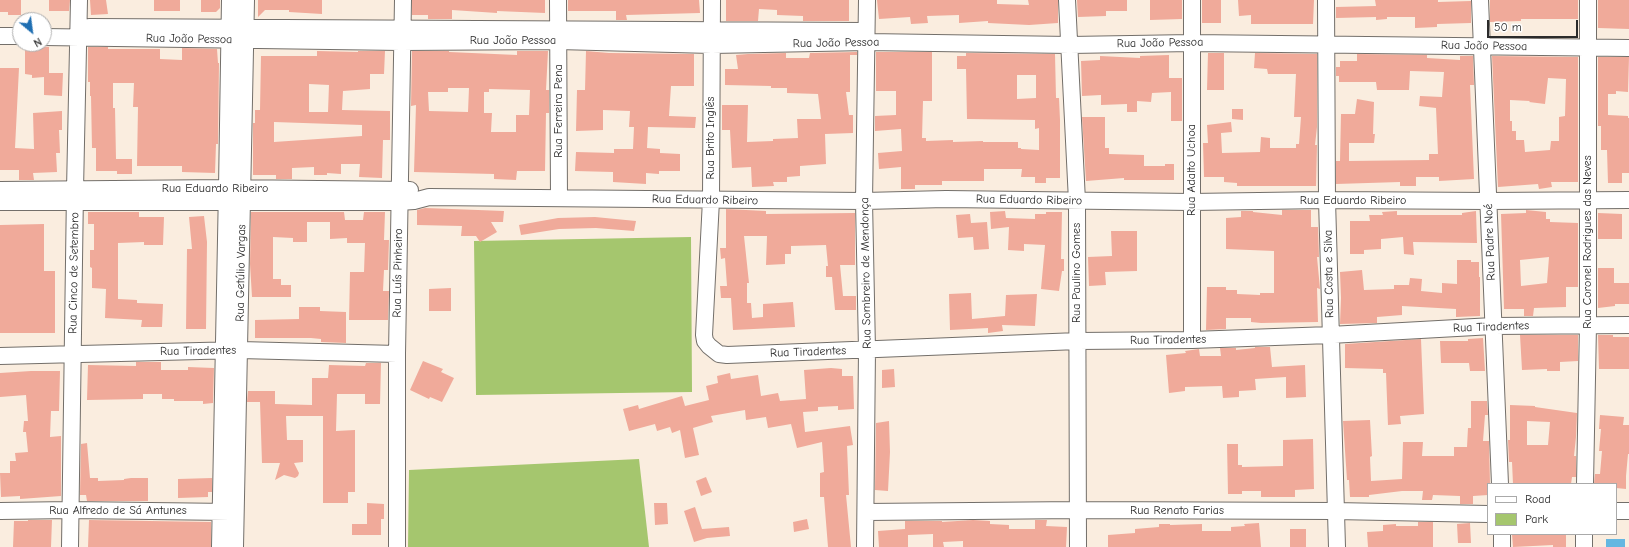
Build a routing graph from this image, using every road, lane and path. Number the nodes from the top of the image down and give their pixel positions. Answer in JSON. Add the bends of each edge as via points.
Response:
{"nodes":[{"id":1,"x":79,"y":0,"type":"edge"},
{"id":2,"x":230,"y":0,"type":"edge"},
{"id":3,"x":246,"y":0,"type":"edge"},
{"id":4,"x":403,"y":0,"type":"edge"},
{"id":5,"x":558,"y":0,"type":"edge"},
{"id":6,"x":712,"y":0,"type":"edge"},
{"id":7,"x":867,"y":0,"type":"edge"},
{"id":8,"x":1067,"y":0,"type":"edge"},
{"id":9,"x":1192,"y":0,"type":"edge"},
{"id":10,"x":1326,"y":0,"type":"edge"},
{"id":11,"x":1480,"y":0,"type":"edge"},
{"id":12,"x":1588,"y":0,"type":"edge"},
{"id":13,"x":0,"y":26,"type":"edge"},
{"id":14,"x":12,"y":26,"type":"edge"},
{"id":15,"x":52,"y":27,"type":"edge"},
{"id":16,"x":78,"y":32,"type":"junction"},
{"id":17,"x":230,"y":33,"type":"junction"},
{"id":18,"x":246,"y":33,"type":"junction"},
{"id":19,"x":52,"y":35,"type":"edge"},
{"id":20,"x":558,"y":35,"type":"junction"},
{"id":21,"x":0,"y":36,"type":"edge"},
{"id":22,"x":12,"y":36,"type":"edge"},
{"id":23,"x":401,"y":36,"type":"junction"},
{"id":24,"x":867,"y":37,"type":"junction"},
{"id":25,"x":712,"y":38,"type":"junction"},
{"id":26,"x":1192,"y":38,"type":"junction"},
{"id":27,"x":1629,"y":38,"type":"edge"},
{"id":28,"x":1326,"y":39,"type":"junction"},
{"id":29,"x":1070,"y":40,"type":"junction"},
{"id":30,"x":1481,"y":41,"type":"junction"},
{"id":31,"x":1588,"y":43,"type":"junction"},
{"id":32,"x":1629,"y":48,"type":"edge"},
{"id":33,"x":0,"y":190,"type":"edge"},
{"id":34,"x":235,"y":195,"type":"junction"},
{"id":35,"x":75,"y":196,"type":"junction"},
{"id":36,"x":399,"y":196,"type":"junction"},
{"id":37,"x":559,"y":198,"type":"junction"},
{"id":38,"x":711,"y":200,"type":"junction"},
{"id":39,"x":1327,"y":200,"type":"junction"},
{"id":40,"x":1588,"y":200,"type":"junction"},
{"id":41,"x":1629,"y":200,"type":"edge"},
{"id":42,"x":864,"y":201,"type":"junction"},
{"id":43,"x":1077,"y":201,"type":"junction"},
{"id":44,"x":1489,"y":201,"type":"junction"},
{"id":45,"x":0,"y":202,"type":"edge"},
{"id":46,"x":1191,"y":202,"type":"junction"},
{"id":47,"x":1588,"y":325,"type":"junction"},
{"id":48,"x":1629,"y":325,"type":"edge"},
{"id":49,"x":1493,"y":326,"type":"junction"},
{"id":50,"x":1330,"y":335,"type":"junction"},
{"id":51,"x":1192,"y":340,"type":"junction"},
{"id":52,"x":1078,"y":341,"type":"junction"},
{"id":53,"x":709,"y":346,"type":"joint"},
{"id":54,"x":223,"y":350,"type":"junction"},
{"id":55,"x":240,"y":350,"type":"junction"},
{"id":56,"x":867,"y":350,"type":"junction"},
{"id":57,"x":73,"y":354,"type":"junction"},
{"id":58,"x":397,"y":354,"type":"junction"},
{"id":59,"x":0,"y":356,"type":"edge"},
{"id":60,"x":1500,"y":483,"type":"edge"},
{"id":61,"x":1585,"y":483,"type":"edge"},
{"id":62,"x":71,"y":510,"type":"junction"},
{"id":63,"x":1078,"y":510,"type":"junction"},
{"id":64,"x":0,"y":511,"type":"edge"},
{"id":65,"x":1336,"y":511,"type":"junction"},
{"id":66,"x":1617,"y":511,"type":"edge"},
{"id":67,"x":1629,"y":511,"type":"edge"},
{"id":68,"x":228,"y":512,"type":"junction"},
{"id":69,"x":866,"y":512,"type":"junction"},
{"id":70,"x":1487,"y":514,"type":"edge"},
{"id":71,"x":1502,"y":535,"type":"edge"},
{"id":72,"x":1584,"y":535,"type":"edge"},
{"id":73,"x":70,"y":547,"type":"edge"},
{"id":74,"x":220,"y":547,"type":"edge"},
{"id":75,"x":235,"y":547,"type":"edge"},
{"id":76,"x":397,"y":547,"type":"edge"},
{"id":77,"x":865,"y":547,"type":"edge"},
{"id":78,"x":1078,"y":547,"type":"edge"},
{"id":79,"x":1337,"y":547,"type":"edge"},
{"id":80,"x":1502,"y":547,"type":"edge"},
{"id":81,"x":1584,"y":547,"type":"edge"}],
"edges":[{"from":1,"to":16,"type":"street","name":"Rua Cinco de Setembro"},
{"from":2,"to":17,"type":"street","name":"Rua Getúlio Vargas"},
{"from":3,"to":18,"type":"street","name":"Rua Getúlio Vargas"},
{"from":4,"to":23,"type":"street","name":"Rua Luís Pinheiro"},
{"from":5,"to":20,"type":"street","name":"Rua Ferreira Pena"},
{"from":6,"to":25,"type":"street","name":"Rua Brito Inglês"},
{"from":7,"to":24,"type":"street","name":"Rua Sombreiro de Mendonça"},
{"from":8,"to":29,"type":"street","name":"Rua Paulino Gomes"},
{"from":9,"to":26,"type":"street","name":"Rua Adalto Uchoa"},
{"from":10,"to":28,"type":"street","name":"Rua Costa e Silva"},
{"from":11,"to":30,"type":"street","name":"Rua Padre Noé"},
{"from":12,"to":31,"type":"street","name":"Rua Coronel Rodrigues das Neves"},
{"from":13,"to":14,"type":"street"},
{"from":15,"to":16,"type":"street","name":"Rua João Pessoa"},
{"from":16,"to":17,"type":"street","name":"Rua João Pessoa"},
{"from":16,"to":19,"type":"street","name":"Rua João Pessoa"},
{"from":16,"to":35,"type":"street","name":"Rua Cinco de Setembro"},
{"from":17,"to":18,"type":"street","name":"Rua João Pessoa"},
{"from":17,"to":34,"type":"street","name":"Rua Getúlio Vargas"},
{"from":18,"to":23,"type":"street","name":"Rua João Pessoa"},
{"from":18,"to":34,"type":"street","name":"Rua Getúlio Vargas"},
{"from":20,"to":23,"type":"street","name":"Rua João Pessoa"},
{"from":20,"to":25,"type":"street","name":"Rua João Pessoa"},
{"from":20,"to":37,"type":"street","name":"Rua Ferreira Pena"},
{"from":21,"to":22,"type":"street"},
{"from":23,"to":36,"type":"street","name":"Rua Luís Pinheiro"},
{"from":24,"to":25,"type":"street","name":"Rua João Pessoa"},
{"from":24,"to":29,"type":"street","name":"Rua João Pessoa"},
{"from":24,"to":42,"type":"street","name":"Rua Sombreiro de Mendonça"},
{"from":25,"to":38,"type":"street","name":"Rua Brito Inglês"},
{"from":26,"to":28,"type":"street","name":"Rua João Pessoa"},
{"from":26,"to":29,"type":"street","name":"Rua João Pessoa"},
{"from":26,"to":46,"type":"street","name":"Rua Adalto Uchoa"},
{"from":27,"to":31,"type":"street","name":"Rua João Pessoa"},
{"from":28,"to":30,"type":"street","name":"Rua João Pessoa"},
{"from":28,"to":39,"type":"street","name":"Rua Costa e Silva"},
{"from":29,"to":43,"type":"street","name":"Rua Paulino Gomes"},
{"from":30,"to":31,"type":"street","name":"Rua João Pessoa"},
{"from":30,"to":44,"type":"street","name":"Rua Padre Noé"},
{"from":31,"to":32,"type":"street","name":"Rua João Pessoa"},
{"from":31,"to":40,"type":"street","name":"Rua Coronel Rodrigues das Neves"},
{"from":33,"to":35,"type":"street","name":"Rua Eduardo Ribeiro"},
{"from":34,"to":35,"type":"street","name":"Rua Eduardo Ribeiro"},
{"from":34,"to":36,"type":"street","name":"Rua Eduardo Ribeiro"},
{"from":34,"to":54,"type":"street","name":"Rua Getúlio Vargas"},
{"from":34,"to":55,"type":"street","name":"Rua Getúlio Vargas"},
{"from":35,"to":45,"type":"street","name":"Rua Eduardo Ribeiro"},
{"from":35,"to":57,"type":"street","name":"Rua Cinco de Setembro"},
{"from":36,"to":37,"type":"street","name":"Rua Eduardo Ribeiro","via":[[414,201],[428,197]]},
{"from":36,"to":58,"type":"street","name":"Rua Luís Pinheiro"},
{"from":37,"to":38,"type":"street","name":"Rua Eduardo Ribeiro"},
{"from":38,"to":42,"type":"street","name":"Rua Eduardo Ribeiro"},
{"from":38,"to":53,"type":"street","name":"Rua Brito Inglês","via":[[704,327]]},
{"from":39,"to":44,"type":"street","name":"Rua Eduardo Ribeiro"},
{"from":39,"to":46,"type":"street","name":"Rua Eduardo Ribeiro"},
{"from":39,"to":50,"type":"street","name":"Rua Costa e Silva"},
{"from":40,"to":41,"type":"street","name":"Rua Eduardo Ribeiro"},
{"from":40,"to":44,"type":"street","name":"Rua Eduardo Ribeiro"},
{"from":40,"to":47,"type":"street","name":"Rua Coronel Rodrigues das Neves"},
{"from":42,"to":43,"type":"street","name":"Rua Eduardo Ribeiro"},
{"from":42,"to":56,"type":"street","name":"Rua Sombreiro de Mendonça"},
{"from":43,"to":46,"type":"street","name":"Rua Eduardo Ribeiro"},
{"from":43,"to":52,"type":"street","name":"Rua Paulino Gomes"},
{"from":44,"to":49,"type":"street","name":"Rua Padre Noé"},
{"from":46,"to":51,"type":"street","name":"Rua Adalto Uchoa"},
{"from":47,"to":48,"type":"street","name":"Rua Tiradentes"},
{"from":47,"to":49,"type":"street","name":"Rua Tiradentes"},
{"from":47,"to":61,"type":"street","name":"Rua Coronel Rodrigues das Neves"},
{"from":49,"to":50,"type":"street","name":"Rua Tiradentes"},
{"from":49,"to":60,"type":"street","name":"Rua Padre Noé"},
{"from":50,"to":51,"type":"street","name":"Rua Tiradentes"},
{"from":50,"to":65,"type":"street","name":"Rua Costa e Silva"},
{"from":51,"to":52,"type":"street","name":"Rua Tiradentes"},
{"from":52,"to":56,"type":"street","name":"Rua Tiradentes"},
{"from":52,"to":63,"type":"street","name":"Rua Paulino Gomes"},
{"from":53,"to":56,"type":"street","name":"Rua Tiradentes","via":[[719,354],[727,355]]},
{"from":54,"to":55,"type":"street","name":"Rua Tiradentes"},
{"from":54,"to":57,"type":"street","name":"Rua Tiradentes"},
{"from":54,"to":68,"type":"street","name":"Rua Getúlio Vargas"},
{"from":55,"to":58,"type":"street","name":"Rua Tiradentes"},
{"from":55,"to":68,"type":"street","name":"Rua Getúlio Vargas"},
{"from":56,"to":69,"type":"street","name":"Rua Sombreiro de Mendonça"},
{"from":57,"to":59,"type":"street","name":"Rua Tiradentes"},
{"from":57,"to":62,"type":"street","name":"Rua Cinco de Setembro"},
{"from":58,"to":76,"type":"street","name":"Rua Luís Pinheiro"},
{"from":62,"to":64,"type":"street","name":"Rua Alfredo de Sá Antunes"},
{"from":62,"to":68,"type":"street","name":"Rua Alfredo de Sá Antunes"},
{"from":62,"to":73,"type":"street","name":"Rua Cinco de Setembro"},
{"from":63,"to":65,"type":"street","name":"Rua Renato Farias"},
{"from":63,"to":69,"type":"street","name":"Rua Renato Farias"},
{"from":63,"to":78,"type":"street","name":"Rua Paulino Gomes"},
{"from":65,"to":70,"type":"street","name":"Rua Renato Farias"},
{"from":65,"to":79,"type":"street","name":"Rua Costa e Silva"},
{"from":66,"to":67,"type":"street"},
{"from":68,"to":74,"type":"street","name":"Rua Getúlio Vargas"},
{"from":68,"to":75,"type":"street","name":"Rua Getúlio Vargas"},
{"from":69,"to":77,"type":"street","name":"Rua Sombreiro de Mendonça"},
{"from":71,"to":80,"type":"street"},
{"from":72,"to":81,"type":"street"}]}
